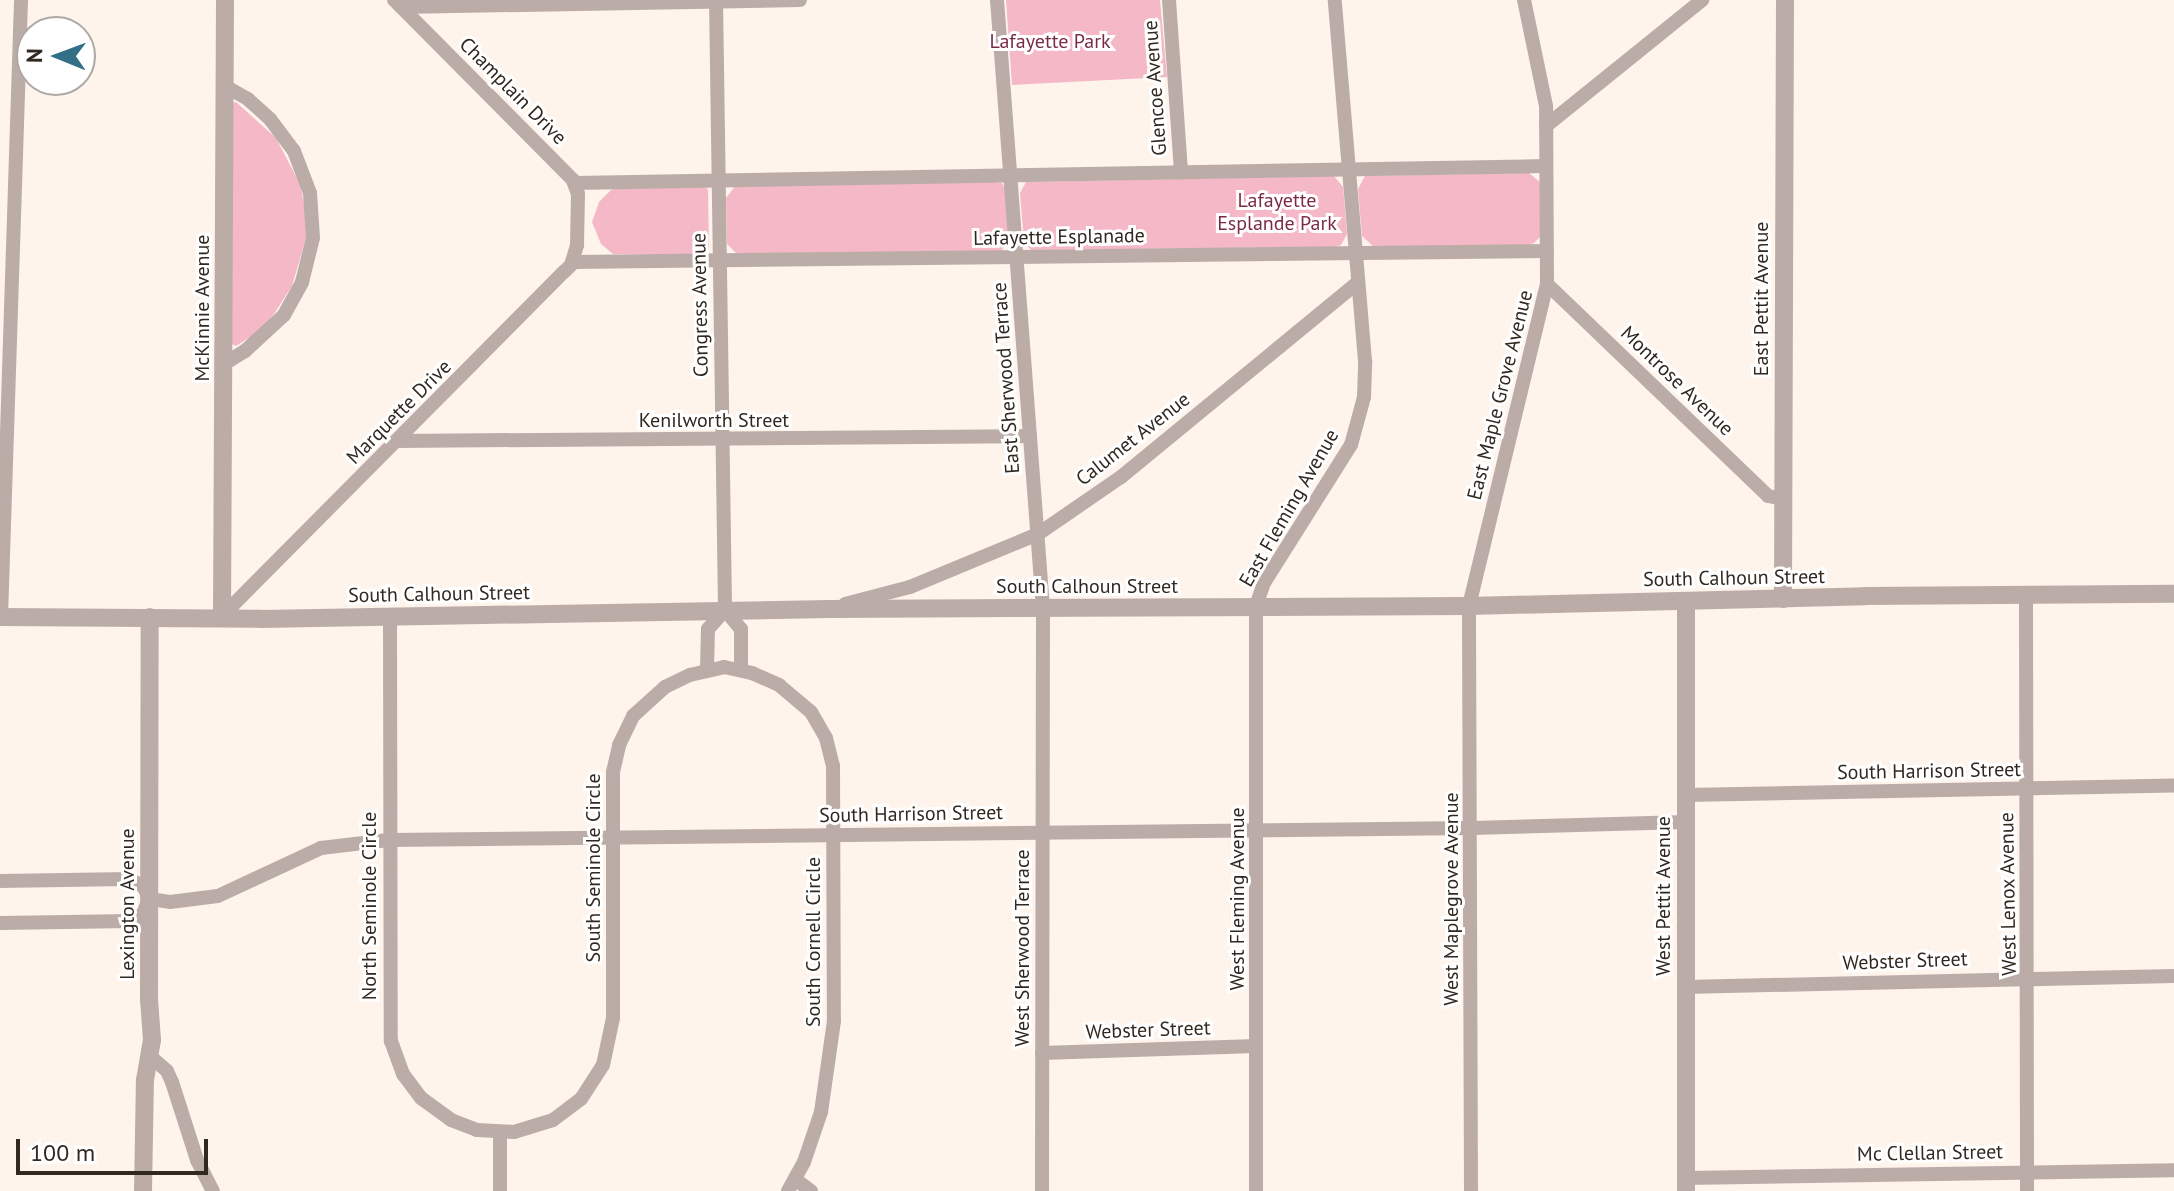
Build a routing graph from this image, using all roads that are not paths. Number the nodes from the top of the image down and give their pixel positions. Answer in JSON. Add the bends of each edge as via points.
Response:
{"nodes":[{"id":1,"x":21,"y":0,"type":"edge"},
{"id":2,"x":225,"y":0,"type":"edge"},
{"id":3,"x":800,"y":0,"type":"edge"},
{"id":4,"x":997,"y":0,"type":"edge"},
{"id":5,"x":1169,"y":0,"type":"edge"},
{"id":6,"x":1335,"y":0,"type":"edge"},
{"id":7,"x":1524,"y":0,"type":"edge"},
{"id":8,"x":1702,"y":0,"type":"edge"},
{"id":9,"x":1785,"y":0,"type":"edge"},
{"id":10,"x":716,"y":1,"type":"edge"},
{"id":11,"x":398,"y":3,"type":"edge"},
{"id":12,"x":225,"y":86,"type":"junction"},
{"id":13,"x":1546,"y":126,"type":"junction"},
{"id":14,"x":1546,"y":166,"type":"junction"},
{"id":15,"x":1349,"y":171,"type":"junction"},
{"id":16,"x":1181,"y":173,"type":"junction"},
{"id":17,"x":1012,"y":176,"type":"junction"},
{"id":18,"x":719,"y":180,"type":"junction"},
{"id":19,"x":574,"y":183,"type":"junction"},
{"id":20,"x":1547,"y":251,"type":"junction"},
{"id":21,"x":1355,"y":253,"type":"junction"},
{"id":22,"x":1018,"y":257,"type":"junction"},
{"id":23,"x":720,"y":261,"type":"junction"},
{"id":24,"x":572,"y":262,"type":"junction"},
{"id":25,"x":1357,"y":283,"type":"junction"},
{"id":26,"x":1547,"y":284,"type":"junction"},
{"id":27,"x":224,"y":364,"type":"junction"},
{"id":28,"x":1030,"y":436,"type":"junction"},
{"id":29,"x":722,"y":440,"type":"junction"},
{"id":30,"x":398,"y":441,"type":"junction"},
{"id":31,"x":1783,"y":499,"type":"junction"},
{"id":32,"x":1038,"y":534,"type":"junction"},
{"id":33,"x":910,"y":587,"type":"junction"},
{"id":34,"x":2174,"y":594,"type":"edge"},
{"id":35,"x":2026,"y":596,"type":"junction"},
{"id":36,"x":1783,"y":599,"type":"junction"},
{"id":37,"x":1686,"y":601,"type":"junction"},
{"id":38,"x":1256,"y":606,"type":"junction"},
{"id":39,"x":1469,"y":606,"type":"junction"},
{"id":40,"x":829,"y":609,"type":"junction"},
{"id":41,"x":913,"y":609,"type":"junction"},
{"id":42,"x":1043,"y":609,"type":"junction"},
{"id":43,"x":725,"y":610,"type":"junction"},
{"id":44,"x":222,"y":616,"type":"junction"},
{"id":45,"x":0,"y":617,"type":"edge"},
{"id":46,"x":150,"y":617,"type":"junction"},
{"id":47,"x":390,"y":617,"type":"junction"},
{"id":48,"x":707,"y":669,"type":"junction"},
{"id":49,"x":741,"y":670,"type":"junction"},
{"id":50,"x":2174,"y":786,"type":"edge"},
{"id":51,"x":2027,"y":789,"type":"junction"},
{"id":52,"x":1685,"y":795,"type":"junction"},
{"id":53,"x":1686,"y":822,"type":"junction"},
{"id":54,"x":1257,"y":828,"type":"junction"},
{"id":55,"x":1472,"y":828,"type":"junction"},
{"id":56,"x":1043,"y":833,"type":"junction"},
{"id":57,"x":834,"y":834,"type":"junction"},
{"id":58,"x":612,"y":838,"type":"junction"},
{"id":59,"x":389,"y":840,"type":"junction"},
{"id":60,"x":0,"y":881,"type":"edge"},
{"id":61,"x":149,"y":899,"type":"junction"},
{"id":62,"x":0,"y":923,"type":"edge"},
{"id":63,"x":2174,"y":976,"type":"edge"},
{"id":64,"x":2029,"y":978,"type":"junction"},
{"id":65,"x":1685,"y":987,"type":"junction"},
{"id":66,"x":1256,"y":1046,"type":"junction"},
{"id":67,"x":1042,"y":1053,"type":"junction"},
{"id":68,"x":151,"y":1057,"type":"junction"},
{"id":69,"x":500,"y":1133,"type":"junction"},
{"id":70,"x":2174,"y":1170,"type":"edge"},
{"id":71,"x":2028,"y":1172,"type":"junction"},
{"id":72,"x":1686,"y":1184,"type":"edge"},
{"id":73,"x":791,"y":1185,"type":"edge"},
{"id":74,"x":211,"y":1187,"type":"edge"},
{"id":75,"x":143,"y":1191,"type":"edge"},
{"id":76,"x":193,"y":1191,"type":"edge"},
{"id":77,"x":500,"y":1191,"type":"edge"},
{"id":78,"x":811,"y":1191,"type":"edge"},
{"id":79,"x":1042,"y":1191,"type":"edge"},
{"id":80,"x":1256,"y":1191,"type":"edge"},
{"id":81,"x":1471,"y":1191,"type":"edge"},
{"id":82,"x":2027,"y":1191,"type":"edge"}],
"edges":[{"from":1,"to":45,"type":"street"},
{"from":2,"to":12,"type":"street","name":"McKinnie Avenue"},
{"from":3,"to":10,"type":"street"},
{"from":4,"to":17,"type":"street","name":"East Sherwood Terrace"},
{"from":5,"to":16,"type":"street","name":"Glencoe Avenue"},
{"from":6,"to":15,"type":"street","name":"East Fleming Avenue"},
{"from":7,"to":13,"type":"street","name":"East Maple Grove Avenue"},
{"from":8,"to":13,"type":"street"},
{"from":9,"to":31,"type":"street","name":"East Pettit Avenue"},
{"from":10,"to":11,"type":"street"},
{"from":10,"to":18,"type":"street","name":"Congress Avenue"},
{"from":11,"to":19,"type":"street","name":"Champlain Drive"},
{"from":12,"to":27,"type":"street","name":"McKinnie Avenue"},
{"from":12,"to":27,"type":"street","via":[[270,119],[294,151],[310,193],[313,238],[302,282],[284,315]]},
{"from":13,"to":14,"type":"street","name":"East Maple Grove Avenue"},
{"from":14,"to":15,"type":"street"},
{"from":14,"to":20,"type":"street","name":"East Maple Grove Avenue"},
{"from":15,"to":16,"type":"street"},
{"from":15,"to":21,"type":"street","name":"East Fleming Avenue"},
{"from":16,"to":17,"type":"street"},
{"from":17,"to":18,"type":"street"},
{"from":17,"to":22,"type":"street","name":"East Sherwood Terrace"},
{"from":18,"to":19,"type":"street"},
{"from":18,"to":23,"type":"street","name":"Congress Avenue"},
{"from":19,"to":24,"type":"street","via":[[579,222]]},
{"from":20,"to":21,"type":"street","name":"Lafayette Esplanade"},
{"from":20,"to":26,"type":"street","name":"East Maple Grove Avenue"},
{"from":21,"to":22,"type":"street","name":"Lafayette Esplanade"},
{"from":21,"to":25,"type":"street","name":"East Fleming Avenue"},
{"from":22,"to":23,"type":"street","name":"Lafayette Esplanade"},
{"from":22,"to":28,"type":"street","name":"East Sherwood Terrace"},
{"from":23,"to":24,"type":"street","name":"Lafayette Esplanade"},
{"from":23,"to":29,"type":"street","name":"Congress Avenue"},
{"from":24,"to":30,"type":"street","name":"Marquette Drive"},
{"from":25,"to":32,"type":"street","name":"Calumet Avenue","via":[[1121,477]]},
{"from":25,"to":38,"type":"street","name":"East Fleming Avenue","via":[[1365,361],[1360,421],[1351,445],[1264,583]]},
{"from":26,"to":31,"type":"street","name":"Montrose Avenue","via":[[1768,496]]},
{"from":26,"to":39,"type":"street","name":"East Maple Grove Avenue"},
{"from":27,"to":44,"type":"street","name":"McKinnie Avenue"},
{"from":28,"to":29,"type":"street","name":"Kenilworth Street"},
{"from":28,"to":32,"type":"street","name":"East Sherwood Terrace"},
{"from":29,"to":30,"type":"street","name":"Kenilworth Street"},
{"from":29,"to":43,"type":"street","name":"Congress Avenue"},
{"from":30,"to":44,"type":"street","name":"Marquette Drive"},
{"from":31,"to":36,"type":"street","name":"East Pettit Avenue"},
{"from":32,"to":33,"type":"street","name":"Calumet Avenue"},
{"from":32,"to":42,"type":"street","name":"East Sherwood Terrace"},
{"from":33,"to":40,"type":"street","name":"Calumet Avenue"},
{"from":33,"to":41,"type":"street"},
{"from":34,"to":35,"type":"street","name":"South Calhoun Street"},
{"from":35,"to":36,"type":"street","name":"South Calhoun Street"},
{"from":35,"to":51,"type":"street","name":"West Lenox Avenue"},
{"from":36,"to":37,"type":"street","name":"South Calhoun Street"},
{"from":37,"to":39,"type":"street","name":"South Calhoun Street"},
{"from":37,"to":52,"type":"street","name":"West Pettit Avenue"},
{"from":38,"to":39,"type":"street","name":"South Calhoun Street"},
{"from":38,"to":42,"type":"street","name":"South Calhoun Street"},
{"from":38,"to":54,"type":"street","name":"West Fleming Avenue"},
{"from":39,"to":55,"type":"street","name":"West Maplegrove Avenue"},
{"from":40,"to":41,"type":"street","name":"South Calhoun Street"},
{"from":40,"to":43,"type":"street","name":"South Calhoun Street"},
{"from":41,"to":42,"type":"street","name":"South Calhoun Street"},
{"from":42,"to":56,"type":"street","name":"West Sherwood Terrace"},
{"from":43,"to":47,"type":"street","name":"South Calhoun Street"},
{"from":43,"to":48,"type":"street","via":[[708,629]]},
{"from":43,"to":49,"type":"street","via":[[741,629]]},
{"from":44,"to":46,"type":"street","name":"South Calhoun Street"},
{"from":44,"to":47,"type":"street","name":"South Calhoun Street"},
{"from":45,"to":46,"type":"street","name":"South Calhoun Street"},
{"from":46,"to":61,"type":"street","name":"Lexington Avenue"},
{"from":47,"to":59,"type":"street","name":"North Seminole Circle"},
{"from":48,"to":49,"type":"street","name":"South Cornell Circle"},
{"from":48,"to":58,"type":"street","name":"South Seminole Circle","via":[[656,693],[627,726],[613,772]]},
{"from":49,"to":57,"type":"street","name":"South Cornell Circle","via":[[779,685],[803,703],[819,725],[833,766]]},
{"from":50,"to":51,"type":"street","name":"South Harrison Street"},
{"from":51,"to":52,"type":"street","name":"South Harrison Street"},
{"from":51,"to":64,"type":"street","name":"West Lenox Avenue"},
{"from":52,"to":53,"type":"street","name":"West Pettit Avenue"},
{"from":53,"to":55,"type":"street","name":"South Harrison Street"},
{"from":53,"to":65,"type":"street","name":"West Pettit Avenue"},
{"from":54,"to":55,"type":"street","name":"South Harrison Street"},
{"from":54,"to":56,"type":"street","name":"South Harrison Street"},
{"from":54,"to":66,"type":"street","name":"West Fleming Avenue"},
{"from":55,"to":81,"type":"street","name":"West Maplegrove Avenue"},
{"from":56,"to":57,"type":"street","name":"South Harrison Street"},
{"from":56,"to":67,"type":"street","name":"West Sherwood Terrace"},
{"from":57,"to":58,"type":"street","name":"South Harrison Street"},
{"from":57,"to":73,"type":"street","name":"South Cornell Circle","via":[[832,1053],[821,1112]]},
{"from":58,"to":59,"type":"street","name":"South Harrison Street"},
{"from":58,"to":69,"type":"street","name":"South Seminole Circle","via":[[613,1018],[603,1065],[581,1099],[563,1114],[527,1130]]},
{"from":59,"to":61,"type":"street","name":"South Harrison Street","via":[[321,848],[218,896]]},
{"from":59,"to":69,"type":"street","name":"North Seminole Circle","via":[[389,1026],[394,1052],[409,1083],[435,1110],[468,1127]]},
{"from":60,"to":61,"type":"street","via":[[129,879],[144,887]]},
{"from":61,"to":62,"type":"street","via":[[143,914],[132,921]]},
{"from":61,"to":68,"type":"street","name":"Lexington Avenue"},
{"from":63,"to":64,"type":"street","name":"Webster Street"},
{"from":64,"to":65,"type":"street","name":"Webster Street"},
{"from":64,"to":71,"type":"street","name":"West Lenox Avenue"},
{"from":65,"to":72,"type":"street","name":"West Pettit Avenue"},
{"from":66,"to":67,"type":"street","name":"Webster Street"},
{"from":66,"to":80,"type":"street","name":"West Fleming Avenue"},
{"from":67,"to":79,"type":"street","name":"West Sherwood Terrace"},
{"from":68,"to":74,"type":"street","via":[[167,1071]]},
{"from":68,"to":75,"type":"street","name":"Lexington Avenue","via":[[145,1080]]},
{"from":69,"to":77,"type":"street"},
{"from":70,"to":71,"type":"street","name":"Mc Clellan Street"},
{"from":71,"to":72,"type":"street","name":"Mc Clellan Street"},
{"from":71,"to":82,"type":"street","name":"West Lenox Avenue"},
{"from":73,"to":78,"type":"street"},
{"from":74,"to":76,"type":"street"}]}
